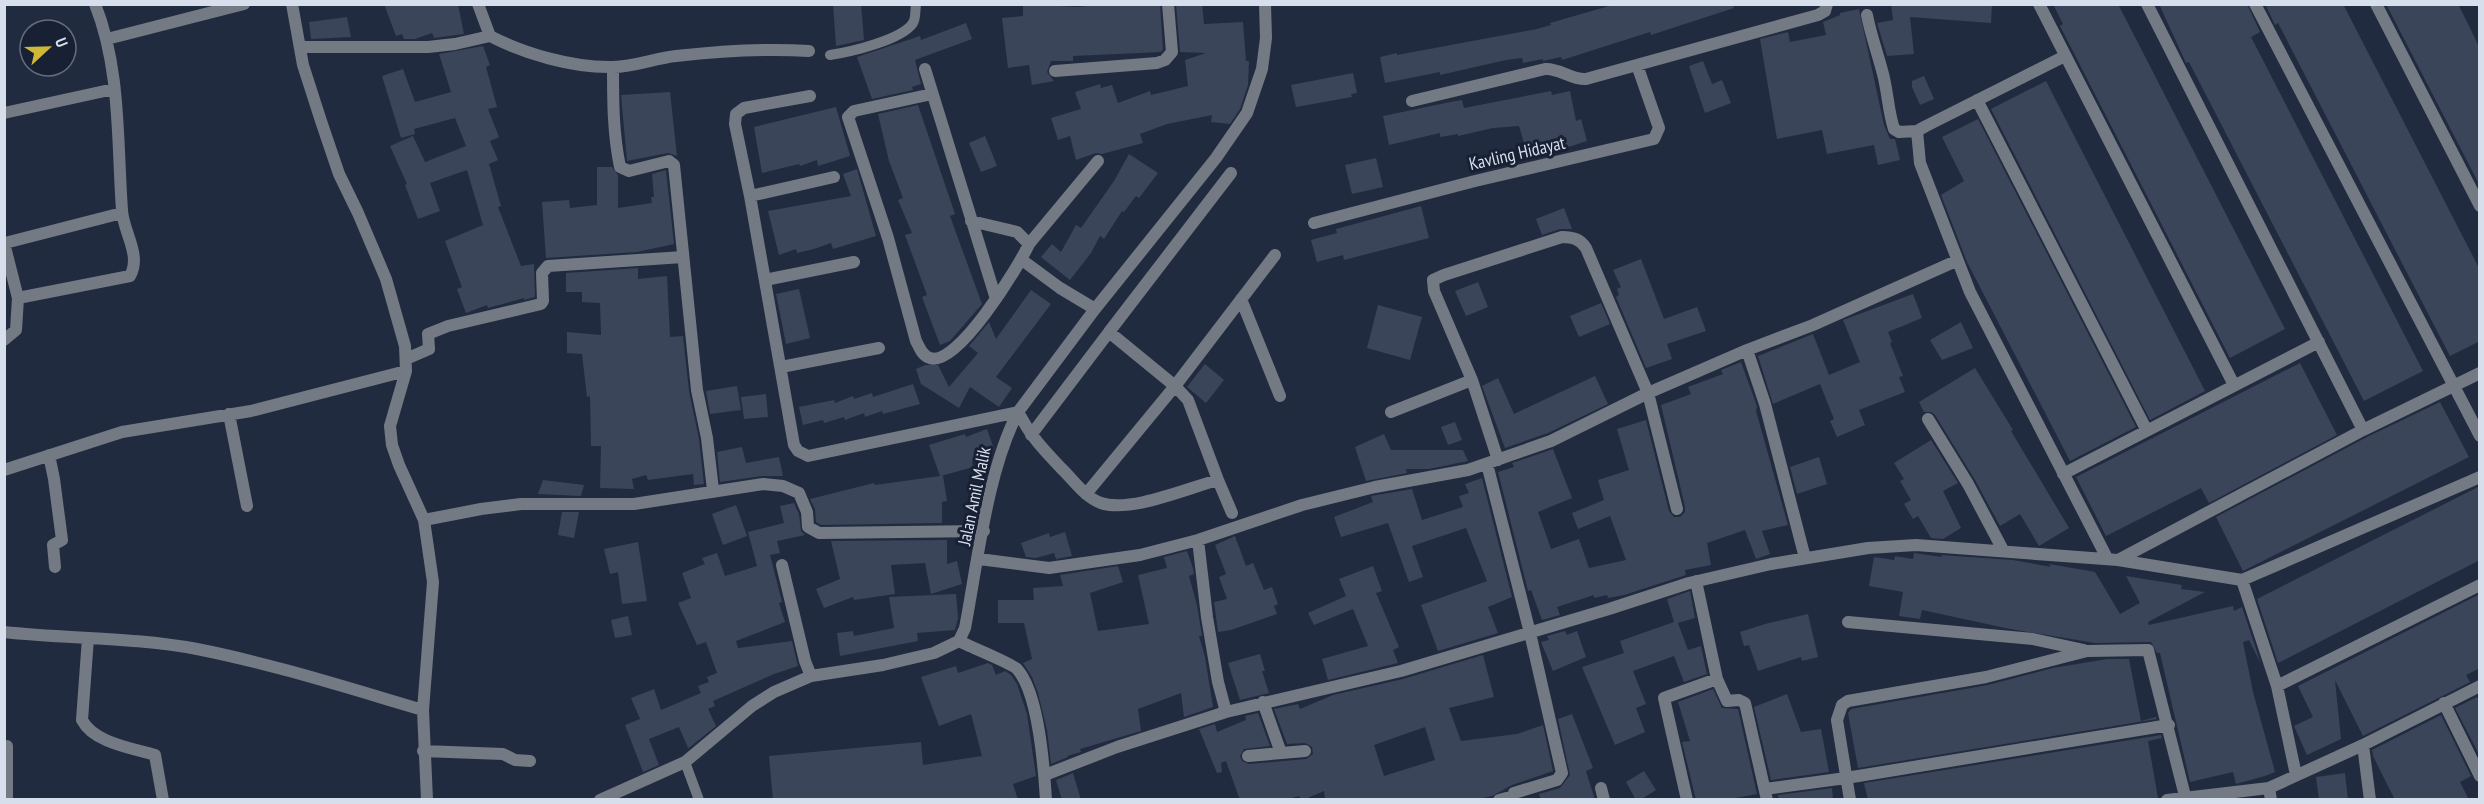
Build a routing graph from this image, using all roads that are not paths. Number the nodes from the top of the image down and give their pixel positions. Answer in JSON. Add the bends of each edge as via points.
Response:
{"nodes":[{"id":1,"x":95,"y":4,"type":"edge"},
{"id":2,"x":244,"y":4,"type":"edge"},
{"id":3,"x":292,"y":4,"type":"edge"},
{"id":4,"x":478,"y":4,"type":"edge"},
{"id":5,"x":916,"y":4,"type":"edge"},
{"id":6,"x":1168,"y":4,"type":"edge"},
{"id":7,"x":1265,"y":4,"type":"edge"},
{"id":8,"x":1827,"y":4,"type":"edge"},
{"id":9,"x":2039,"y":4,"type":"edge"},
{"id":10,"x":2147,"y":4,"type":"edge"},
{"id":11,"x":2255,"y":4,"type":"edge"},
{"id":12,"x":2376,"y":4,"type":"edge"},
{"id":13,"x":1867,"y":15,"type":"dead end"},
{"id":14,"x":490,"y":36,"type":"junction"},
{"id":15,"x":107,"y":39,"type":"junction"},
{"id":16,"x":300,"y":47,"type":"junction"},
{"id":17,"x":809,"y":51,"type":"dead end"},
{"id":18,"x":830,"y":55,"type":"dead end"},
{"id":19,"x":2065,"y":56,"type":"junction"},
{"id":20,"x":1638,"y":65,"type":"junction"},
{"id":21,"x":614,"y":67,"type":"junction"},
{"id":22,"x":925,"y":69,"type":"dead end"},
{"id":23,"x":1055,"y":71,"type":"dead end"},
{"id":24,"x":114,"y":89,"type":"junction"},
{"id":25,"x":932,"y":94,"type":"junction"},
{"id":26,"x":810,"y":96,"type":"dead end"},
{"id":27,"x":1977,"y":100,"type":"junction"},
{"id":28,"x":1412,"y":101,"type":"dead end"},
{"id":29,"x":4,"y":113,"type":"edge"},
{"id":30,"x":1917,"y":131,"type":"junction"},
{"id":31,"x":1098,"y":161,"type":"dead end"},
{"id":32,"x":1231,"y":174,"type":"dead end"},
{"id":33,"x":834,"y":177,"type":"dead end"},
{"id":34,"x":750,"y":196,"type":"junction"},
{"id":35,"x":2480,"y":206,"type":"edge"},
{"id":36,"x":122,"y":213,"type":"junction"},
{"id":37,"x":971,"y":221,"type":"junction"},
{"id":38,"x":1314,"y":223,"type":"dead end"},
{"id":39,"x":5,"y":243,"type":"edge"},
{"id":40,"x":1029,"y":244,"type":"junction"},
{"id":41,"x":1275,"y":255,"type":"dead end"},
{"id":42,"x":683,"y":257,"type":"junction"},
{"id":43,"x":1022,"y":260,"type":"junction"},
{"id":44,"x":1956,"y":261,"type":"junction"},
{"id":45,"x":854,"y":262,"type":"dead end"},
{"id":46,"x":765,"y":280,"type":"junction"},
{"id":47,"x":18,"y":298,"type":"junction"},
{"id":48,"x":996,"y":299,"type":"junction"},
{"id":49,"x":1241,"y":299,"type":"junction"},
{"id":50,"x":1095,"y":309,"type":"junction"},
{"id":51,"x":1109,"y":332,"type":"junction"},
{"id":52,"x":4,"y":340,"type":"edge"},
{"id":53,"x":2319,"y":342,"type":"junction"},
{"id":54,"x":879,"y":348,"type":"dead end"},
{"id":55,"x":1747,"y":350,"type":"junction"},
{"id":56,"x":406,"y":365,"type":"junction"},
{"id":57,"x":781,"y":367,"type":"junction"},
{"id":58,"x":2480,"y":373,"type":"edge"},
{"id":59,"x":1472,"y":380,"type":"junction"},
{"id":60,"x":2234,"y":385,"type":"junction"},
{"id":61,"x":1174,"y":386,"type":"junction"},
{"id":62,"x":2455,"y":386,"type":"junction"},
{"id":63,"x":1648,"y":393,"type":"junction"},
{"id":64,"x":1280,"y":396,"type":"dead end"},
{"id":65,"x":1018,"y":412,"type":"junction"},
{"id":66,"x":1391,"y":412,"type":"dead end"},
{"id":67,"x":229,"y":414,"type":"junction"},
{"id":68,"x":1928,"y":419,"type":"dead end"},
{"id":69,"x":2146,"y":429,"type":"junction"},
{"id":70,"x":2363,"y":430,"type":"junction"},
{"id":71,"x":1031,"y":435,"type":"junction"},
{"id":72,"x":2480,"y":436,"type":"edge"},
{"id":73,"x":48,"y":455,"type":"junction"},
{"id":74,"x":1492,"y":462,"type":"junction"},
{"id":75,"x":4,"y":470,"type":"edge"},
{"id":76,"x":2062,"y":474,"type":"junction"},
{"id":77,"x":2480,"y":477,"type":"edge"},
{"id":78,"x":1218,"y":480,"type":"junction"},
{"id":79,"x":713,"y":490,"type":"junction"},
{"id":80,"x":1086,"y":494,"type":"junction"},
{"id":81,"x":247,"y":506,"type":"dead end"},
{"id":82,"x":1677,"y":508,"type":"dead end"},
{"id":83,"x":1232,"y":513,"type":"dead end"},
{"id":84,"x":424,"y":520,"type":"junction"},
{"id":85,"x":984,"y":531,"type":"junction"},
{"id":86,"x":1198,"y":540,"type":"junction"},
{"id":87,"x":2003,"y":550,"type":"junction"},
{"id":88,"x":1805,"y":558,"type":"junction"},
{"id":89,"x":978,"y":559,"type":"junction"},
{"id":90,"x":2113,"y":559,"type":"junction"},
{"id":91,"x":782,"y":565,"type":"dead end"},
{"id":92,"x":55,"y":567,"type":"dead end"},
{"id":93,"x":2242,"y":580,"type":"junction"},
{"id":94,"x":1696,"y":581,"type":"junction"},
{"id":95,"x":2480,"y":585,"type":"edge"},
{"id":96,"x":1848,"y":622,"type":"dead end"},
{"id":97,"x":4,"y":632,"type":"edge"},
{"id":98,"x":1530,"y":633,"type":"junction"},
{"id":99,"x":88,"y":638,"type":"junction"},
{"id":100,"x":958,"y":641,"type":"junction"},
{"id":101,"x":2087,"y":651,"type":"junction"},
{"id":102,"x":811,"y":676,"type":"junction"},
{"id":103,"x":1717,"y":679,"type":"junction"},
{"id":104,"x":2277,"y":686,"type":"junction"},
{"id":105,"x":2480,"y":686,"type":"edge"},
{"id":106,"x":1263,"y":702,"type":"junction"},
{"id":107,"x":2444,"y":704,"type":"junction"},
{"id":108,"x":423,"y":710,"type":"junction"},
{"id":109,"x":1226,"y":712,"type":"junction"},
{"id":110,"x":2169,"y":725,"type":"junction"},
{"id":111,"x":2364,"y":745,"type":"junction"},
{"id":112,"x":7,"y":746,"type":"dead end"},
{"id":113,"x":423,"y":751,"type":"junction"},
{"id":114,"x":1305,"y":752,"type":"dead end"},
{"id":115,"x":1281,"y":753,"type":"junction"},
{"id":116,"x":1248,"y":756,"type":"dead end"},
{"id":117,"x":530,"y":761,"type":"dead end"},
{"id":118,"x":686,"y":762,"type":"junction"},
{"id":119,"x":1045,"y":775,"type":"junction"},
{"id":120,"x":2296,"y":775,"type":"junction"},
{"id":121,"x":2480,"y":776,"type":"edge"},
{"id":122,"x":1846,"y":778,"type":"junction"},
{"id":123,"x":2367,"y":780,"type":"junction"},
{"id":124,"x":1766,"y":794,"type":"edge"},
{"id":125,"x":2270,"y":794,"type":"edge"},
{"id":126,"x":2186,"y":796,"type":"junction"},
{"id":127,"x":1514,"y":798,"type":"edge"},
{"id":128,"x":7,"y":800,"type":"edge"},
{"id":129,"x":163,"y":800,"type":"edge"},
{"id":130,"x":428,"y":800,"type":"edge"},
{"id":131,"x":600,"y":800,"type":"edge"},
{"id":132,"x":699,"y":800,"type":"edge"},
{"id":133,"x":1046,"y":800,"type":"edge"},
{"id":134,"x":1499,"y":800,"type":"edge"},
{"id":135,"x":1688,"y":800,"type":"edge"},
{"id":136,"x":1850,"y":800,"type":"edge"},
{"id":137,"x":2167,"y":800,"type":"edge"},
{"id":138,"x":2370,"y":800,"type":"edge"},
{"id":139,"x":2380,"y":800,"type":"edge"}],
"edges":[{"from":1,"to":15,"type":"street"},
{"from":2,"to":15,"type":"street"},
{"from":3,"to":16,"type":"street"},
{"from":4,"to":14,"type":"street"},
{"from":5,"to":18,"type":"lane","via":[[915,19],[908,29],[860,50]]},
{"from":6,"to":23,"type":"street","via":[[1172,52],[1165,60]]},
{"from":7,"to":50,"type":"street","name":"Jalan Amil Malik","via":[[1262,69],[1247,113],[1216,158]]},
{"from":8,"to":20,"type":"street","via":[[1818,15]]},
{"from":9,"to":19,"type":"street"},
{"from":10,"to":53,"type":"street"},
{"from":11,"to":62,"type":"street"},
{"from":12,"to":35,"type":"street"},
{"from":13,"to":30,"type":"street","via":[[1894,129]]},
{"from":14,"to":16,"type":"street","via":[[429,47]]},
{"from":14,"to":21,"type":"street","via":[[526,53]]},
{"from":15,"to":24,"type":"street"},
{"from":16,"to":56,"type":"street","via":[[339,174],[386,279],[405,346]]},
{"from":17,"to":21,"type":"street","via":[[772,49],[675,56]]},
{"from":19,"to":27,"type":"street"},
{"from":19,"to":60,"type":"street"},
{"from":20,"to":28,"type":"street","via":[[1580,80],[1545,69]]},
{"from":20,"to":38,"type":"street","name":"Kavling Hidayat","via":[[1659,129],[1654,139]]},
{"from":21,"to":42,"type":"street","via":[[612,112],[620,167],[629,171],[672,163]]},
{"from":22,"to":25,"type":"street"},
{"from":24,"to":29,"type":"street"},
{"from":24,"to":36,"type":"street"},
{"from":25,"to":37,"type":"street"},
{"from":25,"to":48,"type":"street","via":[[854,111],[848,117],[923,354],[932,359],[953,352]]},
{"from":26,"to":34,"type":"street","via":[[744,108],[736,114]]},
{"from":27,"to":30,"type":"street"},
{"from":27,"to":69,"type":"street"},
{"from":30,"to":44,"type":"street","via":[[1920,163]]},
{"from":31,"to":40,"type":"street"},
{"from":32,"to":51,"type":"street"},
{"from":33,"to":34,"type":"street"},
{"from":34,"to":46,"type":"street"},
{"from":36,"to":39,"type":"street"},
{"from":36,"to":47,"type":"street","via":[[135,260],[130,276]]},
{"from":37,"to":40,"type":"street","via":[[1017,232]]},
{"from":37,"to":48,"type":"street"},
{"from":39,"to":47,"type":"street"},
{"from":40,"to":43,"type":"street"},
{"from":41,"to":49,"type":"street"},
{"from":42,"to":56,"type":"street","via":[[548,266],[542,273],[541,304],[428,334],[429,349]]},
{"from":42,"to":79,"type":"street","via":[[697,390]]},
{"from":43,"to":48,"type":"street"},
{"from":43,"to":50,"type":"street"},
{"from":44,"to":55,"type":"street"},
{"from":44,"to":76,"type":"street"},
{"from":45,"to":46,"type":"street"},
{"from":46,"to":57,"type":"street"},
{"from":47,"to":52,"type":"street","via":[[16,330]]},
{"from":49,"to":61,"type":"street"},
{"from":49,"to":64,"type":"street"},
{"from":50,"to":65,"type":"street","name":"Jalan Amil Malik"},
{"from":51,"to":61,"type":"street"},
{"from":51,"to":71,"type":"street"},
{"from":53,"to":60,"type":"street"},
{"from":53,"to":70,"type":"street"},
{"from":54,"to":57,"type":"street"},
{"from":55,"to":63,"type":"street"},
{"from":55,"to":88,"type":"street"},
{"from":56,"to":67,"type":"street"},
{"from":56,"to":84,"type":"street","via":[[390,426],[392,445]]},
{"from":57,"to":65,"type":"street","via":[[794,445],[803,455]]},
{"from":58,"to":62,"type":"street"},
{"from":59,"to":63,"type":"street","via":[[1434,291],[1433,280],[1570,237],[1586,249]]},
{"from":59,"to":66,"type":"street"},
{"from":59,"to":74,"type":"street"},
{"from":60,"to":69,"type":"street"},
{"from":61,"to":78,"type":"street","via":[[1188,400]]},
{"from":61,"to":80,"type":"street"},
{"from":62,"to":70,"type":"street"},
{"from":62,"to":72,"type":"street"},
{"from":63,"to":74,"type":"street","via":[[1583,427]]},
{"from":63,"to":82,"type":"street"},
{"from":65,"to":71,"type":"street"},
{"from":65,"to":85,"type":"street","name":"Jalan Amil Malik","via":[[998,457]]},
{"from":67,"to":73,"type":"street","via":[[122,432]]},
{"from":67,"to":81,"type":"street"},
{"from":68,"to":87,"type":"street"},
{"from":69,"to":76,"type":"street"},
{"from":70,"to":90,"type":"street"},
{"from":71,"to":80,"type":"street"},
{"from":73,"to":75,"type":"street"},
{"from":73,"to":92,"type":"street","via":[[62,540],[53,545]]},
{"from":74,"to":86,"type":"street","via":[[1302,505]]},
{"from":74,"to":98,"type":"street"},
{"from":76,"to":90,"type":"street"},
{"from":77,"to":93,"type":"street"},
{"from":78,"to":80,"type":"street","via":[[1118,506],[1101,503]]},
{"from":78,"to":83,"type":"street"},
{"from":79,"to":84,"type":"street","via":[[634,504],[521,504]]},
{"from":79,"to":85,"type":"street","via":[[763,484],[783,486],[799,493],[808,527],[819,533]]},
{"from":84,"to":108,"type":"street","via":[[433,582]]},
{"from":85,"to":89,"type":"street","name":"Jalan Amil Malik"},
{"from":86,"to":89,"type":"street","via":[[1140,555],[1049,568]]},
{"from":86,"to":109,"type":"street","via":[[1207,617]]},
{"from":87,"to":88,"type":"street","via":[[1916,545]]},
{"from":87,"to":90,"type":"street"},
{"from":88,"to":94,"type":"street"},
{"from":89,"to":100,"type":"street","name":"Jalan Amil Malik","via":[[965,628]]},
{"from":90,"to":93,"type":"street"},
{"from":91,"to":102,"type":"street"},
{"from":93,"to":104,"type":"street"},
{"from":94,"to":98,"type":"street"},
{"from":94,"to":103,"type":"street"},
{"from":95,"to":104,"type":"street"},
{"from":96,"to":101,"type":"street","via":[[2033,639]]},
{"from":97,"to":99,"type":"street"},
{"from":98,"to":106,"type":"street","via":[[1401,671]]},
{"from":98,"to":127,"type":"street","via":[[1562,773],[1557,780],[1514,793]]},
{"from":99,"to":108,"type":"street","via":[[196,649]]},
{"from":99,"to":129,"type":"street","via":[[82,720],[95,736],[155,755]]},
{"from":100,"to":102,"type":"street","via":[[905,661]]},
{"from":100,"to":119,"type":"street","via":[[1017,668],[1039,727]]},
{"from":101,"to":110,"type":"street","via":[[2148,650]]},
{"from":101,"to":122,"type":"street","via":[[1986,677],[1848,701],[1842,705],[1837,720]]},
{"from":102,"to":118,"type":"street","via":[[752,706]]},
{"from":103,"to":124,"type":"street","via":[[1727,701],[1745,703]]},
{"from":103,"to":135,"type":"street","via":[[1664,698]]},
{"from":104,"to":120,"type":"street"},
{"from":105,"to":107,"type":"street"},
{"from":106,"to":109,"type":"street"},
{"from":106,"to":115,"type":"street"},
{"from":107,"to":111,"type":"street"},
{"from":107,"to":121,"type":"street"},
{"from":108,"to":113,"type":"street"},
{"from":109,"to":119,"type":"street"},
{"from":110,"to":122,"type":"street"},
{"from":110,"to":126,"type":"street"},
{"from":111,"to":120,"type":"street"},
{"from":111,"to":123,"type":"street"},
{"from":112,"to":128,"type":"street"},
{"from":113,"to":117,"type":"street","via":[[503,754]]},
{"from":113,"to":130,"type":"street"},
{"from":114,"to":115,"type":"street"},
{"from":115,"to":116,"type":"street"},
{"from":118,"to":131,"type":"street"},
{"from":118,"to":132,"type":"lane"},
{"from":119,"to":133,"type":"street"},
{"from":120,"to":125,"type":"street"},
{"from":122,"to":124,"type":"street"},
{"from":122,"to":136,"type":"street"},
{"from":123,"to":138,"type":"street"},
{"from":123,"to":139,"type":"street"},
{"from":125,"to":126,"type":"street"},
{"from":126,"to":137,"type":"street"},
{"from":127,"to":134,"type":"street"}]}
